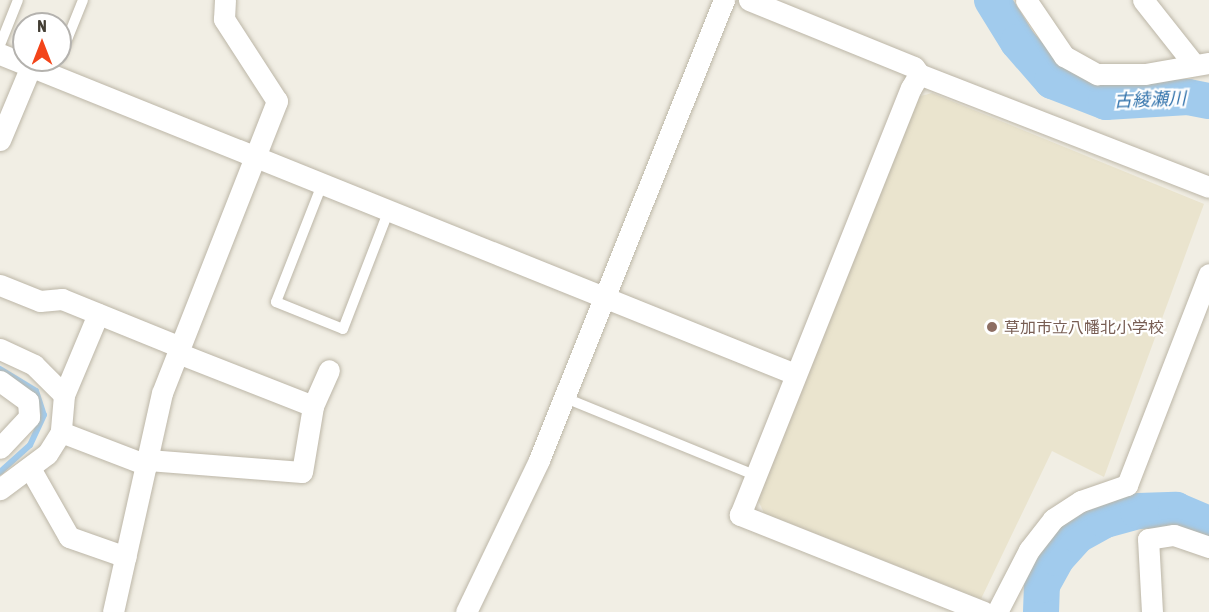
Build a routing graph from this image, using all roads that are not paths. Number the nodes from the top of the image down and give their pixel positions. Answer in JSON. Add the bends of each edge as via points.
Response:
{"nodes":[{"id":1,"x":18,"y":0,"type":"edge"},
{"id":2,"x":83,"y":0,"type":"edge"},
{"id":3,"x":225,"y":0,"type":"edge"},
{"id":4,"x":724,"y":0,"type":"edge"},
{"id":5,"x":749,"y":0,"type":"edge"},
{"id":6,"x":1026,"y":0,"type":"edge"},
{"id":7,"x":1143,"y":0,"type":"edge"},
{"id":8,"x":72,"y":27,"type":"edge"},
{"id":9,"x":0,"y":45,"type":"edge"},
{"id":10,"x":1201,"y":63,"type":"edge"},
{"id":11,"x":72,"y":71,"type":"edge"},
{"id":12,"x":28,"y":72,"type":"edge"},
{"id":13,"x":919,"y":74,"type":"junction"},
{"id":14,"x":0,"y":140,"type":"edge"},
{"id":15,"x":257,"y":156,"type":"junction"},
{"id":16,"x":322,"y":182,"type":"junction"},
{"id":17,"x":1209,"y":187,"type":"edge"},
{"id":18,"x":389,"y":210,"type":"junction"},
{"id":19,"x":1209,"y":274,"type":"edge"},
{"id":20,"x":0,"y":285,"type":"edge"},
{"id":21,"x":605,"y":297,"type":"junction"},
{"id":22,"x":98,"y":314,"type":"junction"},
{"id":23,"x":0,"y":349,"type":"edge"},
{"id":24,"x":179,"y":350,"type":"junction"},
{"id":25,"x":329,"y":370,"type":"dead end"},
{"id":26,"x":795,"y":374,"type":"junction"},
{"id":27,"x":0,"y":381,"type":"edge"},
{"id":28,"x":64,"y":395,"type":"junction"},
{"id":29,"x":563,"y":397,"type":"junction"},
{"id":30,"x":313,"y":406,"type":"junction"},
{"id":31,"x":61,"y":432,"type":"junction"},
{"id":32,"x":0,"y":448,"type":"edge"},
{"id":33,"x":147,"y":463,"type":"junction"},
{"id":34,"x":31,"y":470,"type":"junction"},
{"id":35,"x":754,"y":475,"type":"junction"},
{"id":36,"x":0,"y":489,"type":"edge"},
{"id":37,"x":1209,"y":547,"type":"edge"},
{"id":38,"x":126,"y":557,"type":"junction"},
{"id":39,"x":113,"y":612,"type":"edge"},
{"id":40,"x":466,"y":612,"type":"edge"},
{"id":41,"x":984,"y":612,"type":"edge"},
{"id":42,"x":997,"y":612,"type":"edge"},
{"id":43,"x":1152,"y":612,"type":"edge"}],
"edges":[{"from":1,"to":9,"type":"lane"},
{"from":2,"to":8,"type":"lane"},
{"from":3,"to":15,"type":"street","via":[[224,19],[277,101]]},
{"from":4,"to":21,"type":"street"},
{"from":5,"to":13,"type":"street","via":[[914,67]]},
{"from":6,"to":10,"type":"street","via":[[1064,56],[1097,74],[1145,74]]},
{"from":7,"to":10,"type":"street"},
{"from":11,"to":15,"type":"street"},
{"from":12,"to":14,"type":"street"},
{"from":13,"to":17,"type":"street"},
{"from":13,"to":26,"type":"street"},
{"from":15,"to":16,"type":"street"},
{"from":15,"to":24,"type":"street"},
{"from":16,"to":18,"type":"street"},
{"from":16,"to":18,"type":"lane","via":[[276,302],[343,329]]},
{"from":18,"to":21,"type":"street"},
{"from":19,"to":42,"type":"street","via":[[1127,485],[1081,501],[1053,519],[1029,550]]},
{"from":20,"to":22,"type":"street","via":[[40,301],[62,299]]},
{"from":21,"to":26,"type":"street"},
{"from":21,"to":29,"type":"street"},
{"from":22,"to":24,"type":"street"},
{"from":22,"to":28,"type":"street"},
{"from":23,"to":28,"type":"street","via":[[34,365]]},
{"from":24,"to":30,"type":"street"},
{"from":24,"to":33,"type":"street","via":[[162,393]]},
{"from":25,"to":30,"type":"street"},
{"from":26,"to":35,"type":"street"},
{"from":27,"to":32,"type":"street","via":[[28,401],[29,417]]},
{"from":28,"to":31,"type":"street"},
{"from":29,"to":35,"type":"lane"},
{"from":29,"to":40,"type":"street","via":[[539,460]]},
{"from":30,"to":33,"type":"street","via":[[302,472]]},
{"from":31,"to":33,"type":"street"},
{"from":31,"to":34,"type":"street"},
{"from":33,"to":38,"type":"street"},
{"from":34,"to":36,"type":"street"},
{"from":34,"to":38,"type":"street","via":[[69,537]]},
{"from":35,"to":41,"type":"street","via":[[740,515]]},
{"from":37,"to":43,"type":"street","via":[[1174,536],[1148,540]]},
{"from":38,"to":39,"type":"street"}]}
